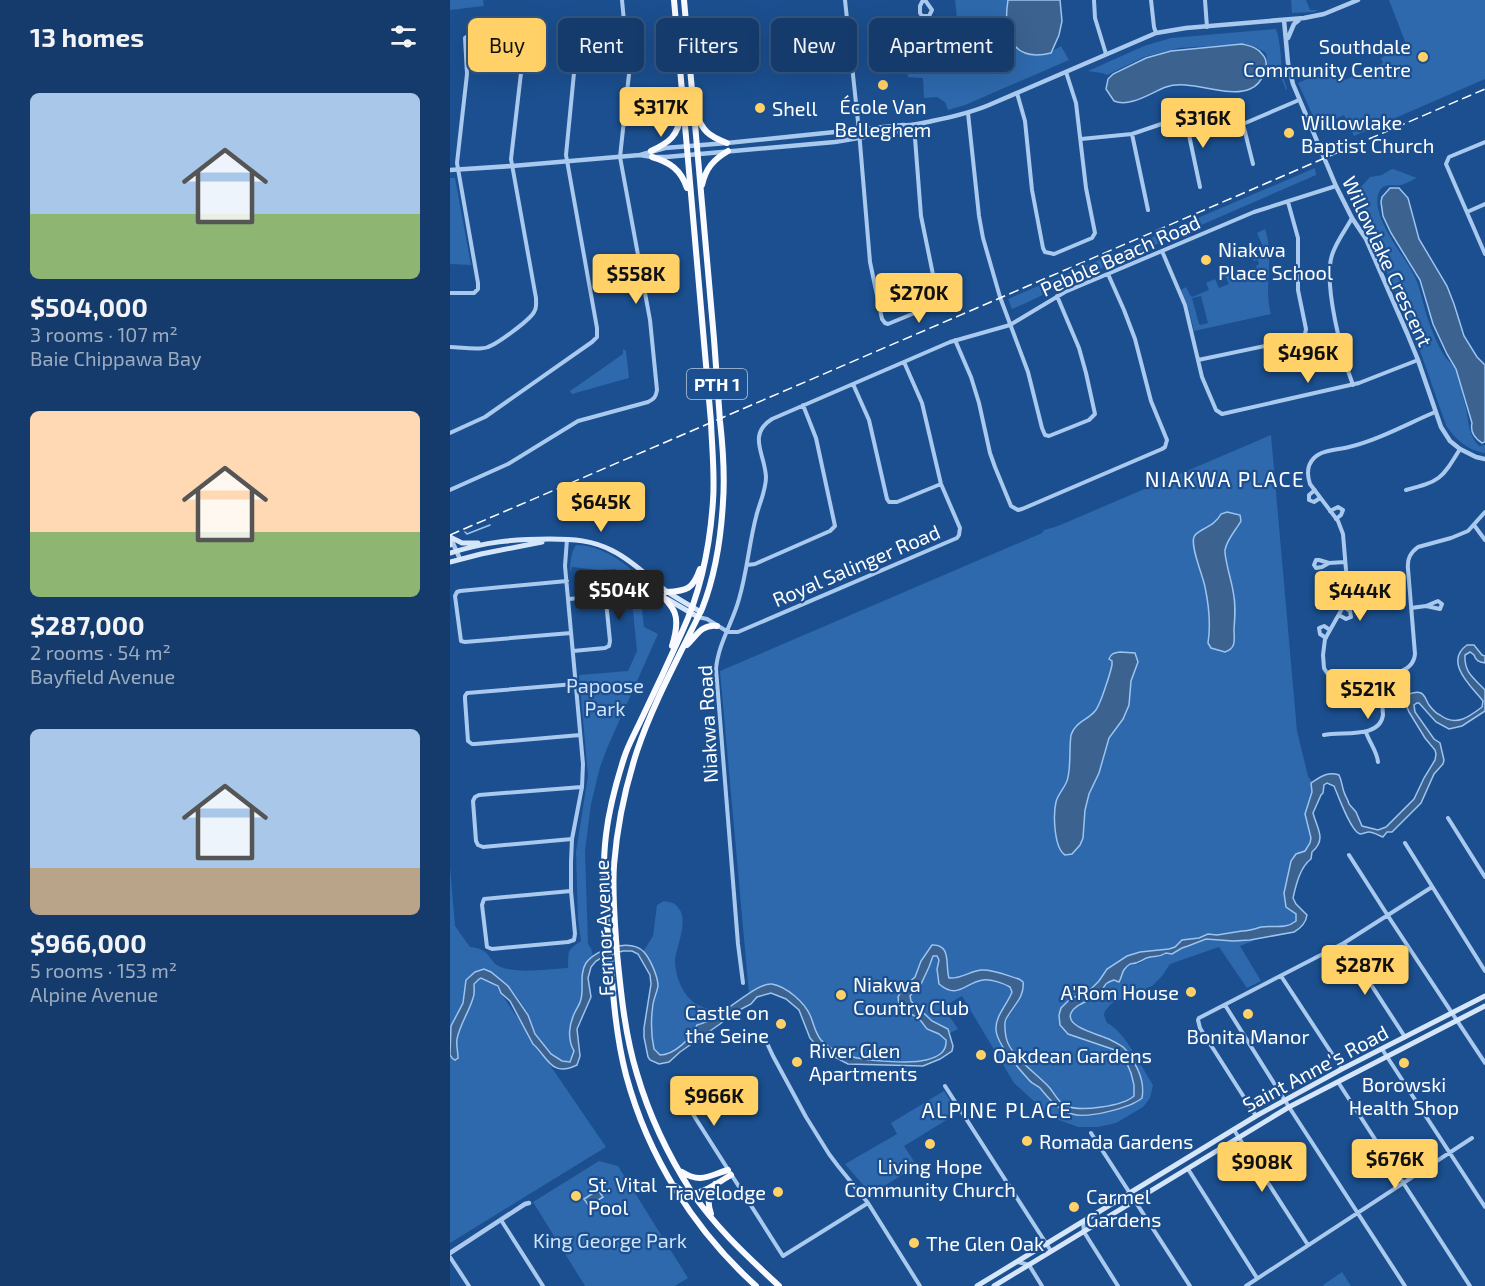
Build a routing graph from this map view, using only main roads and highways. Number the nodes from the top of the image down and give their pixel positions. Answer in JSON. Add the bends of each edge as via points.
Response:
{"nodes":[{"id":1,"x":674,"y":0,"type":"edge"},
{"id":2,"x":684,"y":0,"type":"edge"},
{"id":3,"x":683,"y":105,"type":"junction"},
{"id":4,"x":693,"y":106,"type":"junction"},
{"id":5,"x":701,"y":192,"type":"junction"},
{"id":6,"x":691,"y":201,"type":"junction"},
{"id":7,"x":450,"y":537,"type":"edge"},
{"id":8,"x":556,"y":539,"type":"junction"},
{"id":9,"x":486,"y":543,"type":"junction"},
{"id":10,"x":450,"y":545,"type":"edge"},
{"id":11,"x":450,"y":553,"type":"edge"},
{"id":12,"x":706,"y":555,"type":"junction"},
{"id":13,"x":450,"y":562,"type":"edge"},
{"id":14,"x":632,"y":563,"type":"junction"},
{"id":15,"x":653,"y":587,"type":"junction"},
{"id":16,"x":667,"y":592,"type":"junction"},
{"id":17,"x":691,"y":610,"type":"junction"},
{"id":18,"x":699,"y":614,"type":"junction"},
{"id":19,"x":717,"y":626,"type":"road end"},
{"id":20,"x":683,"y":650,"type":"junction"},
{"id":21,"x":665,"y":668,"type":"junction"},
{"id":22,"x":1485,"y":996,"type":"edge"},
{"id":23,"x":1485,"y":1006,"type":"edge"},
{"id":24,"x":679,"y":1171,"type":"junction"},
{"id":25,"x":670,"y":1181,"type":"junction"},
{"id":26,"x":715,"y":1184,"type":"junction"},
{"id":27,"x":693,"y":1194,"type":"junction"},
{"id":28,"x":714,"y":1220,"type":"junction"},
{"id":29,"x":991,"y":1278,"type":"junction"},
{"id":30,"x":756,"y":1286,"type":"edge"},
{"id":31,"x":779,"y":1286,"type":"edge"},
{"id":32,"x":977,"y":1286,"type":"edge"},
{"id":33,"x":989,"y":1286,"type":"edge"},
{"id":34,"x":994,"y":1286,"type":"edge"}],
"edges":[{"from":1,"to":3,"type":"highway","name":"Fermor Avenue","number":"PTH 1"},
{"from":2,"to":4,"type":"highway","name":"Fermor Avenue","number":"PTH 1"},
{"from":3,"to":6,"type":"highway","name":"Fermor Avenue","number":"PTH 1"},
{"from":3,"to":6,"type":"highway","via":[[674,136],[651,154],[676,168],[685,180]]},
{"from":4,"to":5,"type":"highway","name":"Fermor Avenue","number":"PTH 1"},
{"from":4,"to":5,"type":"highway","via":[[707,133],[728,147],[710,164]]},
{"from":5,"to":18,"type":"highway","name":"Fermor Avenue","number":"PTH 1","via":[[724,462],[719,539]]},
{"from":6,"to":12,"type":"highway","name":"Fermor Avenue","number":"PTH 1","via":[[713,461]]},
{"from":7,"to":9,"type":"main road","via":[[462,543]]},
{"from":7,"to":10,"type":"main road"},
{"from":8,"to":9,"type":"main road"},
{"from":8,"to":13,"type":"main road"},
{"from":8,"to":14,"type":"main road","via":[[604,547]]},
{"from":9,"to":11,"type":"main road"},
{"from":12,"to":16,"type":"highway","via":[[689,588]]},
{"from":12,"to":17,"type":"highway","name":"Fermor Avenue","number":"PTH 1"},
{"from":14,"to":15,"type":"main road"},
{"from":14,"to":16,"type":"main road"},
{"from":15,"to":17,"type":"main road","via":[[665,598]]},
{"from":15,"to":21,"type":"highway","via":[[669,602],[676,617],[677,632]]},
{"from":16,"to":17,"type":"main road"},
{"from":17,"to":18,"type":"main road"},
{"from":17,"to":21,"type":"highway","name":"Fermor Avenue","number":"PTH 1"},
{"from":18,"to":20,"type":"highway","name":"Fermor Avenue","number":"PTH 1"},
{"from":19,"to":20,"type":"highway","via":[[702,628]]},
{"from":20,"to":24,"type":"highway","name":"Fermor Avenue","number":"PTH 1","via":[[637,751],[617,835],[614,867],[623,1010],[637,1074],[659,1134]]},
{"from":21,"to":25,"type":"highway","name":"Fermor Avenue","number":"PTH 1","via":[[625,755],[606,834],[603,874],[620,1048],[644,1127]]},
{"from":22,"to":29,"type":"main road","name":"Saint Anne's Road","via":[[1256,1116]]},
{"from":23,"to":34,"type":"main road","name":"Saint Anne's Road","via":[[1288,1107]]},
{"from":24,"to":26,"type":"highway","via":[[703,1178],[730,1172]]},
{"from":24,"to":27,"type":"highway","name":"Fermor Avenue","number":"PTH 1"},
{"from":25,"to":27,"type":"highway","via":[[684,1193]]},
{"from":25,"to":30,"type":"highway","name":"Fermor Avenue","number":"PTH 1","via":[[701,1227]]},
{"from":26,"to":27,"type":"highway"},
{"from":26,"to":28,"type":"highway","via":[[708,1196]]},
{"from":27,"to":28,"type":"highway","name":"Fermor Avenue","number":"PTH 1"},
{"from":28,"to":31,"type":"highway","name":"Fermor Avenue","number":"PTH 1"},
{"from":29,"to":32,"type":"main road","name":"Saint Anne's Road"},
{"from":29,"to":33,"type":"main road"}]}
